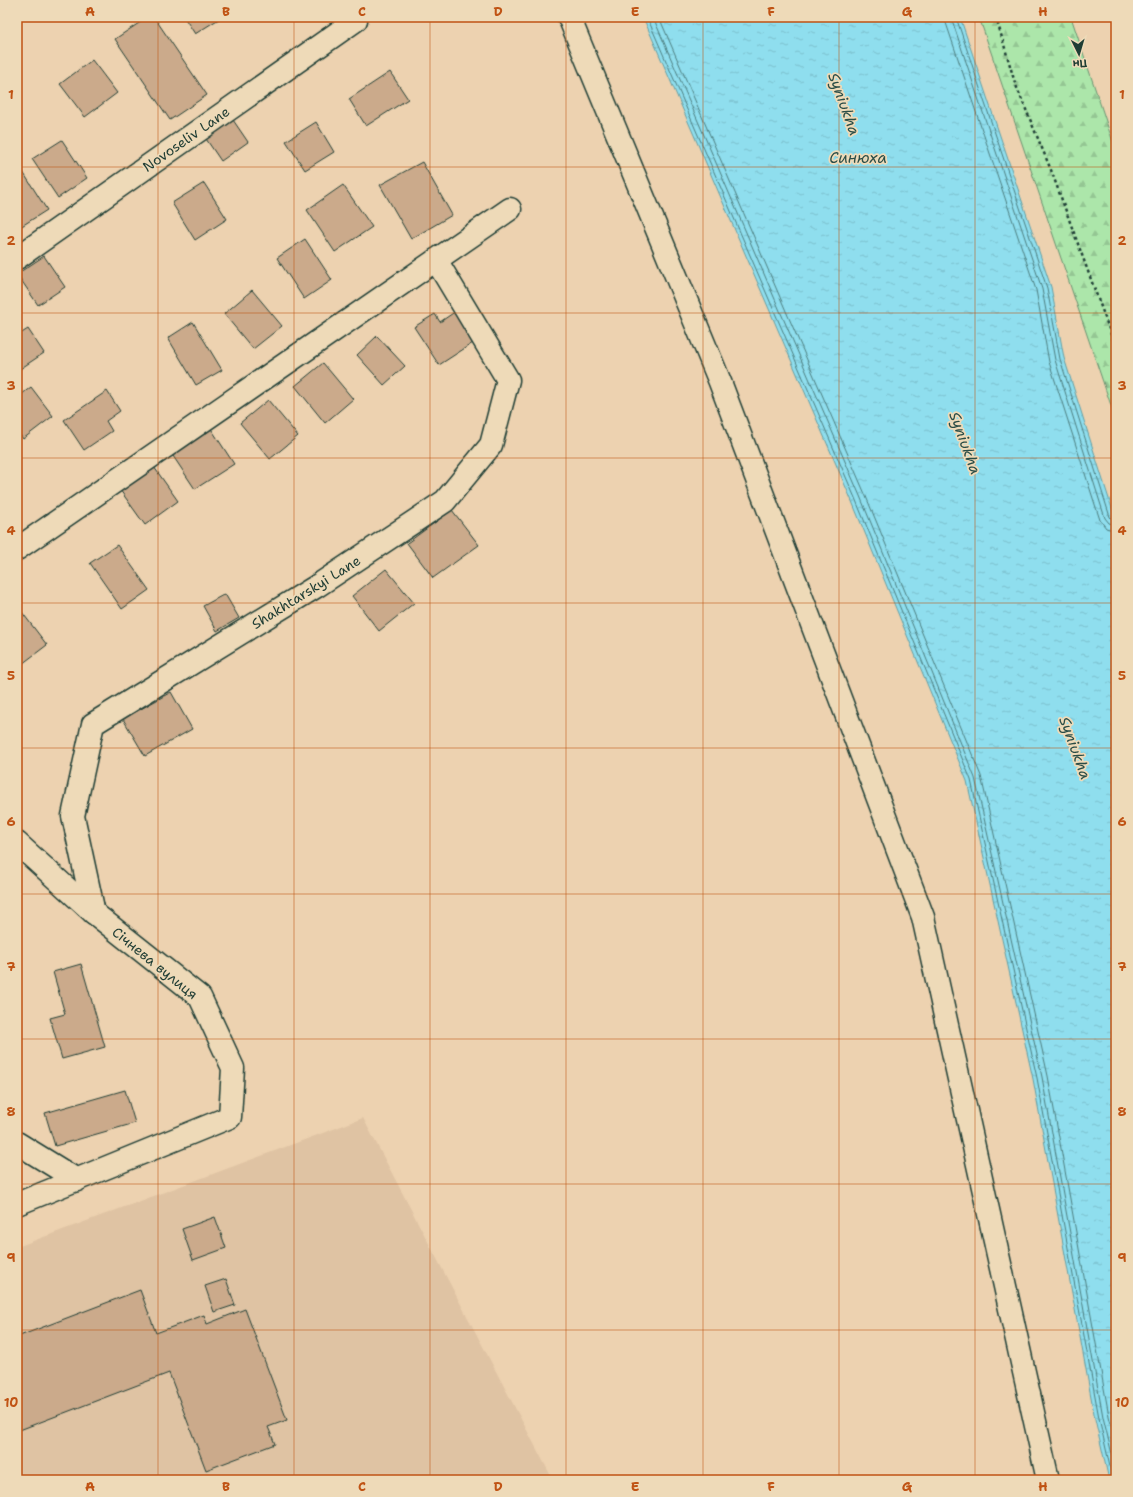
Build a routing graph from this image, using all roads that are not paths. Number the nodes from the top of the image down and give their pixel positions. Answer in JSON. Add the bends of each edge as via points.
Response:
{"nodes":[{"id":1,"x":569,"y":17,"type":"edge"},
{"id":2,"x":355,"y":18,"type":"edge"},
{"id":3,"x":510,"y":210,"type":"dead end"},
{"id":4,"x":17,"y":258,"type":"edge"},
{"id":5,"x":436,"y":260,"type":"junction"},
{"id":6,"x":17,"y":549,"type":"edge"},
{"id":7,"x":17,"y":843,"type":"edge"},
{"id":8,"x":94,"y":913,"type":"junction"},
{"id":9,"x":17,"y":1144,"type":"edge"},
{"id":10,"x":77,"y":1180,"type":"junction"},
{"id":11,"x":17,"y":1204,"type":"edge"},
{"id":12,"x":1048,"y":1480,"type":"edge"}],
"edges":[{"from":1,"to":12,"type":"street","via":[[720,382],[923,917]]},
{"from":2,"to":4,"type":"street","name":"Novoseliv Lane"},
{"from":3,"to":5,"type":"street"},
{"from":5,"to":6,"type":"street"},
{"from":5,"to":8,"type":"street","name":"Shakhtarskyi Lane","via":[[508,380],[491,445],[445,502],[317,586],[93,724],[73,816]]},
{"from":7,"to":8,"type":"street","name":"Січнева вулиця"},
{"from":8,"to":10,"type":"street","name":"Січнева вулиця","via":[[200,997],[233,1068],[230,1117]]},
{"from":9,"to":10,"type":"street"},
{"from":10,"to":11,"type":"street"}]}
